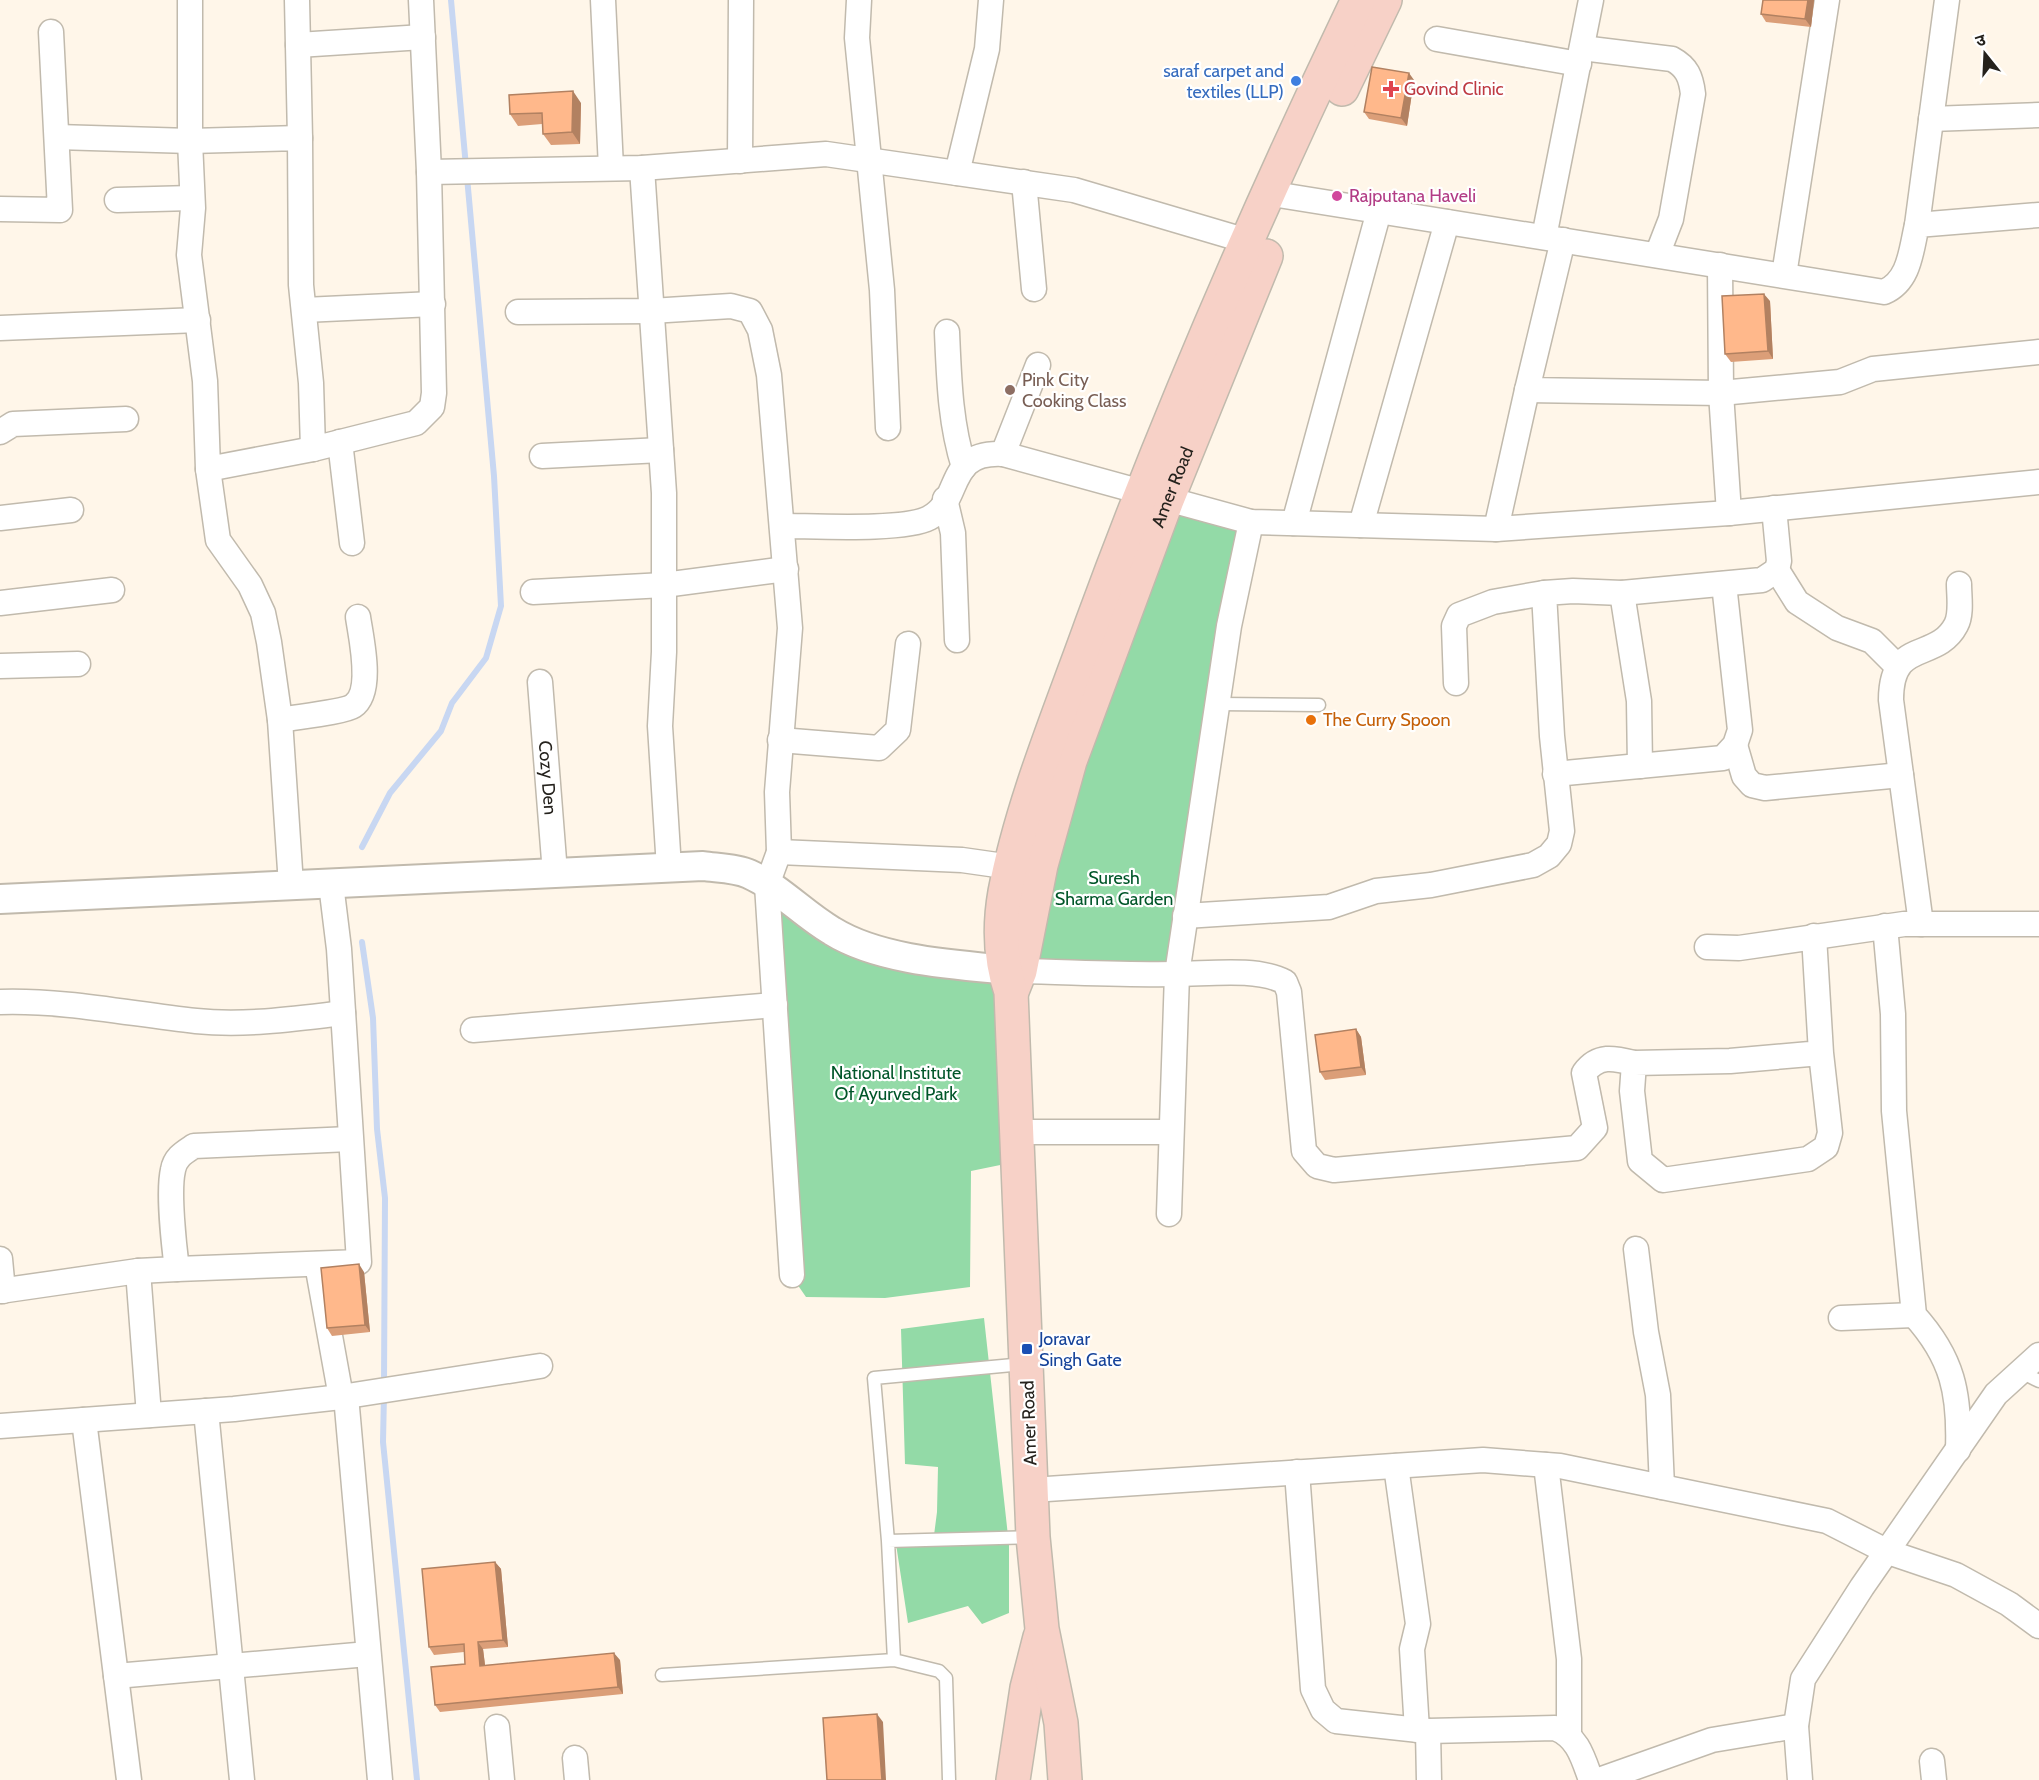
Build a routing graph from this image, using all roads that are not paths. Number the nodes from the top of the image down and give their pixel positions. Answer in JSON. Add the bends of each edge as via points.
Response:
{"nodes":[{"id":1,"x":190,"y":0,"type":"edge"},
{"id":2,"x":297,"y":0,"type":"edge"},
{"id":3,"x":421,"y":0,"type":"edge"},
{"id":4,"x":603,"y":0,"type":"edge"},
{"id":5,"x":741,"y":0,"type":"edge"},
{"id":6,"x":859,"y":0,"type":"edge"},
{"id":7,"x":991,"y":0,"type":"edge"},
{"id":8,"x":1358,"y":0,"type":"edge"},
{"id":9,"x":1385,"y":0,"type":"edge"},
{"id":10,"x":1592,"y":0,"type":"edge"},
{"id":11,"x":1827,"y":0,"type":"edge"},
{"id":12,"x":1947,"y":0,"type":"edge"},
{"id":13,"x":51,"y":32,"type":"dead end"},
{"id":14,"x":423,"y":37,"type":"junction"},
{"id":15,"x":1437,"y":39,"type":"dead end"},
{"id":16,"x":298,"y":45,"type":"junction"},
{"id":17,"x":1580,"y":56,"type":"junction"},
{"id":18,"x":2039,"y":115,"type":"edge"},
{"id":19,"x":1931,"y":119,"type":"junction"},
{"id":20,"x":57,"y":137,"type":"junction"},
{"id":21,"x":300,"y":138,"type":"junction"},
{"id":22,"x":190,"y":141,"type":"junction"},
{"id":23,"x":740,"y":160,"type":"junction"},
{"id":24,"x":869,"y":160,"type":"junction"},
{"id":25,"x":610,"y":168,"type":"junction"},
{"id":26,"x":642,"y":168,"type":"junction"},
{"id":27,"x":429,"y":172,"type":"junction"},
{"id":28,"x":957,"y":173,"type":"junction"},
{"id":29,"x":1024,"y":182,"type":"junction"},
{"id":30,"x":1279,"y":195,"type":"junction"},
{"id":31,"x":192,"y":198,"type":"junction"},
{"id":32,"x":117,"y":200,"type":"dead end"},
{"id":33,"x":0,"y":209,"type":"edge"},
{"id":34,"x":1379,"y":211,"type":"junction"},
{"id":35,"x":2039,"y":215,"type":"edge"},
{"id":36,"x":1447,"y":222,"type":"junction"},
{"id":37,"x":1917,"y":225,"type":"junction"},
{"id":38,"x":1553,"y":238,"type":"junction"},
{"id":39,"x":1247,"y":241,"type":"junction"},
{"id":40,"x":1657,"y":255,"type":"junction"},
{"id":41,"x":1720,"y":265,"type":"junction"},
{"id":42,"x":1784,"y":275,"type":"junction"},
{"id":43,"x":1034,"y":289,"type":"dead end"},
{"id":44,"x":433,"y":304,"type":"junction"},
{"id":45,"x":304,"y":310,"type":"junction"},
{"id":46,"x":651,"y":311,"type":"junction"},
{"id":47,"x":518,"y":312,"type":"dead end"},
{"id":48,"x":198,"y":320,"type":"junction"},
{"id":49,"x":0,"y":328,"type":"edge"},
{"id":50,"x":947,"y":332,"type":"dead end"},
{"id":51,"x":2039,"y":352,"type":"edge"},
{"id":52,"x":1038,"y":365,"type":"dead end"},
{"id":53,"x":1527,"y":390,"type":"junction"},
{"id":54,"x":1721,"y":393,"type":"junction"},
{"id":55,"x":126,"y":419,"type":"dead end"},
{"id":56,"x":888,"y":428,"type":"dead end"},
{"id":57,"x":0,"y":432,"type":"edge"},
{"id":58,"x":340,"y":442,"type":"junction"},
{"id":59,"x":313,"y":449,"type":"junction"},
{"id":60,"x":661,"y":450,"type":"junction"},
{"id":61,"x":1004,"y":454,"type":"junction"},
{"id":62,"x":542,"y":456,"type":"dead end"},
{"id":63,"x":964,"y":467,"type":"junction"},
{"id":64,"x":208,"y":469,"type":"junction"},
{"id":65,"x":2039,"y":482,"type":"edge"},
{"id":66,"x":1154,"y":496,"type":"junction"},
{"id":67,"x":945,"y":500,"type":"junction"},
{"id":68,"x":1774,"y":508,"type":"junction"},
{"id":69,"x":71,"y":510,"type":"dead end"},
{"id":70,"x":1729,"y":513,"type":"junction"},
{"id":71,"x":0,"y":519,"type":"edge"},
{"id":72,"x":1251,"y":522,"type":"junction"},
{"id":73,"x":1294,"y":523,"type":"junction"},
{"id":74,"x":1361,"y":525,"type":"junction"},
{"id":75,"x":782,"y":526,"type":"junction"},
{"id":76,"x":1497,"y":529,"type":"junction"},
{"id":77,"x":352,"y":543,"type":"dead end"},
{"id":78,"x":786,"y":569,"type":"junction"},
{"id":79,"x":1777,"y":570,"type":"junction"},
{"id":80,"x":1724,"y":584,"type":"junction"},
{"id":81,"x":1959,"y":584,"type":"dead end"},
{"id":82,"x":664,"y":585,"type":"junction"},
{"id":83,"x":112,"y":590,"type":"dead end"},
{"id":84,"x":533,"y":592,"type":"dead end"},
{"id":85,"x":1544,"y":593,"type":"junction"},
{"id":86,"x":1622,"y":593,"type":"junction"},
{"id":87,"x":0,"y":603,"type":"edge"},
{"id":88,"x":358,"y":616,"type":"dead end"},
{"id":89,"x":957,"y":640,"type":"dead end"},
{"id":90,"x":908,"y":644,"type":"dead end"},
{"id":91,"x":78,"y":664,"type":"dead end"},
{"id":92,"x":0,"y":666,"type":"edge"},
{"id":93,"x":1897,"y":666,"type":"junction"},
{"id":94,"x":540,"y":682,"type":"dead end"},
{"id":95,"x":1456,"y":683,"type":"dead end"},
{"id":96,"x":1217,"y":704,"type":"junction"},
{"id":97,"x":1319,"y":705,"type":"dead end"},
{"id":98,"x":280,"y":720,"type":"junction"},
{"id":99,"x":780,"y":740,"type":"junction"},
{"id":100,"x":1735,"y":745,"type":"junction"},
{"id":101,"x":1640,"y":766,"type":"junction"},
{"id":102,"x":1555,"y":774,"type":"junction"},
{"id":103,"x":1901,"y":775,"type":"junction"},
{"id":104,"x":778,"y":852,"type":"junction"},
{"id":105,"x":1011,"y":867,"type":"junction"},
{"id":106,"x":669,"y":868,"type":"junction"},
{"id":107,"x":555,"y":873,"type":"junction"},
{"id":108,"x":338,"y":883,"type":"junction"},
{"id":109,"x":291,"y":885,"type":"junction"},
{"id":110,"x":767,"y":885,"type":"junction"},
{"id":111,"x":0,"y":898,"type":"edge"},
{"id":112,"x":1185,"y":916,"type":"junction"},
{"id":113,"x":1921,"y":924,"type":"junction"},
{"id":114,"x":2039,"y":924,"type":"edge"},
{"id":115,"x":1885,"y":926,"type":"junction"},
{"id":116,"x":1814,"y":936,"type":"junction"},
{"id":117,"x":1707,"y":947,"type":"dead end"},
{"id":118,"x":1177,"y":974,"type":"junction"},
{"id":119,"x":1011,"y":978,"type":"junction"},
{"id":120,"x":0,"y":1002,"type":"edge"},
{"id":121,"x":775,"y":1005,"type":"junction"},
{"id":122,"x":342,"y":1013,"type":"junction"},
{"id":123,"x":473,"y":1030,"type":"dead end"},
{"id":124,"x":1821,"y":1053,"type":"junction"},
{"id":125,"x":1634,"y":1063,"type":"junction"},
{"id":126,"x":1016,"y":1132,"type":"junction"},
{"id":127,"x":1171,"y":1132,"type":"junction"},
{"id":128,"x":350,"y":1139,"type":"junction"},
{"id":129,"x":1169,"y":1214,"type":"dead end"},
{"id":130,"x":1636,"y":1249,"type":"dead end"},
{"id":131,"x":0,"y":1259,"type":"edge"},
{"id":132,"x":317,"y":1264,"type":"junction"},
{"id":133,"x":177,"y":1269,"type":"junction"},
{"id":134,"x":138,"y":1271,"type":"junction"},
{"id":135,"x":792,"y":1275,"type":"dead end"},
{"id":136,"x":1,"y":1291,"type":"edge"},
{"id":137,"x":1914,"y":1315,"type":"junction"},
{"id":138,"x":1841,"y":1318,"type":"dead end"},
{"id":139,"x":2039,"y":1355,"type":"edge"},
{"id":140,"x":1027,"y":1364,"type":"junction"},
{"id":141,"x":540,"y":1366,"type":"dead end"},
{"id":142,"x":2030,"y":1376,"type":"edge"},
{"id":143,"x":349,"y":1395,"type":"junction"},
{"id":144,"x":206,"y":1411,"type":"junction"},
{"id":145,"x":149,"y":1415,"type":"junction"},
{"id":146,"x":84,"y":1420,"type":"junction"},
{"id":147,"x":0,"y":1426,"type":"edge"},
{"id":148,"x":1958,"y":1450,"type":"junction"},
{"id":149,"x":1546,"y":1465,"type":"junction"},
{"id":150,"x":1396,"y":1466,"type":"junction"},
{"id":151,"x":1297,"y":1472,"type":"junction"},
{"id":152,"x":1662,"y":1487,"type":"junction"},
{"id":153,"x":1032,"y":1490,"type":"junction"},
{"id":154,"x":1033,"y":1537,"type":"junction"},
{"id":155,"x":888,"y":1541,"type":"junction"},
{"id":156,"x":1888,"y":1552,"type":"junction"},
{"id":157,"x":2039,"y":1626,"type":"edge"},
{"id":158,"x":1042,"y":1629,"type":"junction"},
{"id":159,"x":368,"y":1654,"type":"junction"},
{"id":160,"x":894,"y":1660,"type":"junction"},
{"id":161,"x":231,"y":1665,"type":"junction"},
{"id":162,"x":662,"y":1675,"type":"dead end"},
{"id":163,"x":116,"y":1677,"type":"junction"},
{"id":164,"x":1796,"y":1726,"type":"junction"},
{"id":165,"x":498,"y":1727,"type":"dead end"},
{"id":166,"x":1422,"y":1731,"type":"junction"},
{"id":167,"x":1569,"y":1733,"type":"junction"},
{"id":168,"x":129,"y":1780,"type":"edge"},
{"id":169,"x":242,"y":1780,"type":"edge"},
{"id":170,"x":380,"y":1780,"type":"edge"},
{"id":171,"x":502,"y":1780,"type":"edge"},
{"id":172,"x":949,"y":1780,"type":"edge"},
{"id":173,"x":1013,"y":1780,"type":"edge"},
{"id":174,"x":1065,"y":1780,"type":"edge"},
{"id":175,"x":1429,"y":1780,"type":"edge"},
{"id":176,"x":1592,"y":1780,"type":"edge"},
{"id":177,"x":1599,"y":1780,"type":"edge"},
{"id":178,"x":1800,"y":1780,"type":"edge"}],
"edges":[{"from":1,"to":22,"type":"street"},
{"from":2,"to":16,"type":"street"},
{"from":3,"to":14,"type":"street"},
{"from":4,"to":25,"type":"street"},
{"from":5,"to":23,"type":"street"},
{"from":6,"to":24,"type":"street","via":[[857,38]]},
{"from":7,"to":28,"type":"street","via":[[987,49]]},
{"from":8,"to":30,"type":"main road","name":"Amer Road"},
{"from":9,"to":30,"type":"main road","name":"Amer Road"},
{"from":10,"to":17,"type":"street"},
{"from":11,"to":42,"type":"street"},
{"from":12,"to":19,"type":"street"},
{"from":13,"to":20,"type":"street"},
{"from":14,"to":16,"type":"street"},
{"from":14,"to":27,"type":"street"},
{"from":15,"to":17,"type":"street"},
{"from":16,"to":21,"type":"street"},
{"from":17,"to":38,"type":"street"},
{"from":17,"to":40,"type":"street","via":[[1672,59],[1683,65],[1691,78],[1693,94],[1671,219]]},
{"from":18,"to":19,"type":"street"},
{"from":19,"to":37,"type":"street"},
{"from":20,"to":22,"type":"street"},
{"from":20,"to":33,"type":"street","via":[[60,210]]},
{"from":21,"to":22,"type":"street"},
{"from":21,"to":45,"type":"street"},
{"from":22,"to":31,"type":"street"},
{"from":23,"to":24,"type":"street","via":[[826,154]]},
{"from":23,"to":26,"type":"street"},
{"from":24,"to":28,"type":"street"},
{"from":24,"to":56,"type":"street","via":[[882,290]]},
{"from":25,"to":26,"type":"street"},
{"from":25,"to":27,"type":"street"},
{"from":26,"to":46,"type":"street"},
{"from":27,"to":44,"type":"street"},
{"from":28,"to":29,"type":"street"},
{"from":29,"to":39,"type":"street","via":[[1074,190]]},
{"from":29,"to":43,"type":"street"},
{"from":30,"to":34,"type":"street"},
{"from":30,"to":39,"type":"main road","name":"Amer Road"},
{"from":30,"to":66,"type":"main road","name":"Amer Road"},
{"from":31,"to":32,"type":"street"},
{"from":31,"to":48,"type":"street","via":[[189,255]]},
{"from":34,"to":36,"type":"street"},
{"from":34,"to":73,"type":"street"},
{"from":35,"to":37,"type":"street"},
{"from":36,"to":38,"type":"street"},
{"from":36,"to":74,"type":"street"},
{"from":37,"to":42,"type":"street","via":[[1904,276],[1884,292]]},
{"from":38,"to":40,"type":"street"},
{"from":38,"to":53,"type":"street"},
{"from":39,"to":66,"type":"main road","name":"Amer Road"},
{"from":40,"to":41,"type":"street"},
{"from":41,"to":42,"type":"street"},
{"from":41,"to":54,"type":"street"},
{"from":44,"to":45,"type":"street"},
{"from":44,"to":58,"type":"street","via":[[432,407],[416,423]]},
{"from":45,"to":59,"type":"street"},
{"from":46,"to":47,"type":"street"},
{"from":46,"to":60,"type":"street"},
{"from":46,"to":75,"type":"street","via":[[731,306],[750,311],[760,330],[769,375]]},
{"from":48,"to":49,"type":"street"},
{"from":48,"to":64,"type":"street"},
{"from":50,"to":63,"type":"street","via":[[951,413]]},
{"from":51,"to":54,"type":"street","via":[[1874,369],[1840,382]]},
{"from":52,"to":61,"type":"street"},
{"from":53,"to":54,"type":"street"},
{"from":53,"to":76,"type":"street"},
{"from":54,"to":70,"type":"street"},
{"from":55,"to":57,"type":"street","via":[[13,424]]},
{"from":58,"to":59,"type":"street"},
{"from":58,"to":77,"type":"street"},
{"from":59,"to":64,"type":"street"},
{"from":60,"to":62,"type":"street"},
{"from":60,"to":82,"type":"street"},
{"from":61,"to":63,"type":"street","via":[[974,457]]},
{"from":61,"to":66,"type":"street"},
{"from":63,"to":67,"type":"street"},
{"from":64,"to":98,"type":"street","via":[[218,540],[250,585],[263,614]]},
{"from":65,"to":68,"type":"street"},
{"from":66,"to":72,"type":"street"},
{"from":66,"to":105,"type":"main road","name":"Amer Road","via":[[1066,694]]},
{"from":66,"to":119,"type":"main road","name":"Amer Road","via":[[1070,761]]},
{"from":67,"to":75,"type":"street","via":[[930,518],[908,525]]},
{"from":67,"to":89,"type":"street","via":[[953,533]]},
{"from":68,"to":70,"type":"street"},
{"from":68,"to":79,"type":"street"},
{"from":69,"to":71,"type":"street"},
{"from":70,"to":76,"type":"street"},
{"from":72,"to":73,"type":"street"},
{"from":72,"to":96,"type":"street"},
{"from":73,"to":74,"type":"street"},
{"from":74,"to":76,"type":"street"},
{"from":75,"to":78,"type":"street"},
{"from":78,"to":82,"type":"street"},
{"from":78,"to":99,"type":"street","via":[[790,628]]},
{"from":79,"to":80,"type":"street","via":[[1762,580]]},
{"from":79,"to":93,"type":"street","via":[[1797,602],[1837,628],[1872,641]]},
{"from":80,"to":86,"type":"street"},
{"from":80,"to":100,"type":"street","via":[[1740,730]]},
{"from":81,"to":93,"type":"street","via":[[1956,625],[1946,637]]},
{"from":82,"to":84,"type":"street"},
{"from":82,"to":106,"type":"street","via":[[660,726]]},
{"from":83,"to":87,"type":"street"},
{"from":85,"to":86,"type":"street"},
{"from":85,"to":95,"type":"street","via":[[1493,602],[1459,615],[1454,626]]},
{"from":85,"to":102,"type":"street"},
{"from":86,"to":101,"type":"street","via":[[1639,701]]},
{"from":88,"to":98,"type":"street","via":[[364,662],[361,698],[352,707]]},
{"from":90,"to":99,"type":"street","via":[[898,730],[879,748]]},
{"from":91,"to":92,"type":"street"},
{"from":93,"to":103,"type":"street","via":[[1891,679],[1891,700]]},
{"from":94,"to":107,"type":"street","name":"Cozy Den"},
{"from":96,"to":97,"type":"lane"},
{"from":96,"to":112,"type":"street"},
{"from":98,"to":109,"type":"street"},
{"from":99,"to":104,"type":"street"},
{"from":100,"to":101,"type":"street","via":[[1723,758]]},
{"from":100,"to":103,"type":"street","via":[[1744,776],[1752,785],[1765,788]]},
{"from":101,"to":102,"type":"street"},
{"from":102,"to":112,"type":"street","via":[[1562,831],[1559,844],[1549,856],[1533,865],[1431,885],[1376,891],[1329,907]]},
{"from":103,"to":113,"type":"street"},
{"from":104,"to":105,"type":"street","via":[[963,860]]},
{"from":104,"to":110,"type":"street"},
{"from":105,"to":119,"type":"main road","name":"Amer Road","via":[[1001,928]]},
{"from":106,"to":107,"type":"street"},
{"from":106,"to":110,"type":"street","via":[[703,866],[747,873]]},
{"from":107,"to":108,"type":"street"},
{"from":108,"to":109,"type":"street"},
{"from":108,"to":122,"type":"street"},
{"from":109,"to":111,"type":"street"},
{"from":110,"to":119,"type":"street","via":[[832,932],[873,949]]},
{"from":110,"to":121,"type":"street"},
{"from":112,"to":118,"type":"street"},
{"from":113,"to":114,"type":"street"},
{"from":113,"to":115,"type":"street"},
{"from":115,"to":116,"type":"street"},
{"from":115,"to":137,"type":"street","via":[[1893,1014],[1894,1111]]},
{"from":116,"to":117,"type":"street","via":[[1739,948]]},
{"from":116,"to":124,"type":"street"},
{"from":118,"to":119,"type":"street"},
{"from":118,"to":125,"type":"street","via":[[1275,976],[1285,982],[1304,1151],[1317,1166],[1334,1170],[1577,1148],[1595,1128],[1584,1073],[1592,1062],[1602,1059]]},
{"from":118,"to":127,"type":"street"},
{"from":119,"to":126,"type":"main road","name":"Amer Road"},
{"from":120,"to":122,"type":"street","via":[[43,1001],[198,1021],[279,1021]]},
{"from":121,"to":123,"type":"street"},
{"from":121,"to":135,"type":"street"},
{"from":122,"to":128,"type":"street"},
{"from":124,"to":125,"type":"street","via":[[1730,1061]]},
{"from":124,"to":125,"type":"street","via":[[1830,1133],[1826,1147],[1808,1159],[1663,1180],[1640,1161],[1632,1091]]},
{"from":126,"to":127,"type":"street"},
{"from":126,"to":140,"type":"main road","name":"Amer Road"},
{"from":127,"to":129,"type":"street"},
{"from":128,"to":132,"type":"street","via":[[359,1262]]},
{"from":128,"to":133,"type":"street","via":[[194,1146],[180,1155],[173,1169],[173,1246]]},
{"from":130,"to":152,"type":"street","via":[[1658,1395]]},
{"from":131,"to":136,"type":"street"},
{"from":132,"to":133,"type":"street"},
{"from":132,"to":143,"type":"street"},
{"from":133,"to":134,"type":"street"},
{"from":134,"to":136,"type":"street"},
{"from":134,"to":145,"type":"street"},
{"from":137,"to":138,"type":"street"},
{"from":137,"to":148,"type":"street","via":[[1934,1337],[1953,1375],[1959,1414]]},
{"from":139,"to":142,"type":"street"},
{"from":140,"to":153,"type":"main road","name":"Amer Road"},
{"from":140,"to":155,"type":"lane","via":[[874,1378]]},
{"from":141,"to":143,"type":"street"},
{"from":142,"to":148,"type":"street","via":[[1996,1394]]},
{"from":143,"to":144,"type":"street"},
{"from":143,"to":159,"type":"street"},
{"from":144,"to":145,"type":"street"},
{"from":144,"to":161,"type":"street"},
{"from":145,"to":146,"type":"street"},
{"from":146,"to":147,"type":"street"},
{"from":146,"to":163,"type":"street"},
{"from":148,"to":156,"type":"street"},
{"from":149,"to":150,"type":"street","via":[[1483,1460]]},
{"from":149,"to":152,"type":"street"},
{"from":149,"to":167,"type":"street","via":[[1569,1659]]},
{"from":150,"to":151,"type":"street"},
{"from":150,"to":166,"type":"street","via":[[1418,1624],[1412,1648]]},
{"from":151,"to":153,"type":"street"},
{"from":151,"to":166,"type":"street","via":[[1313,1689],[1323,1710],[1336,1721]]},
{"from":152,"to":156,"type":"street","via":[[1827,1521]]},
{"from":153,"to":154,"type":"main road","name":"Amer Road"},
{"from":154,"to":155,"type":"lane"},
{"from":154,"to":158,"type":"main road","name":"Amer Road"},
{"from":155,"to":160,"type":"lane"},
{"from":156,"to":157,"type":"street","via":[[1956,1575],[2009,1604]]},
{"from":156,"to":164,"type":"street","via":[[1803,1679]]},
{"from":158,"to":173,"type":"main road","via":[[1027,1688]]},
{"from":158,"to":174,"type":"main road","name":"Amer Road","via":[[1061,1723]]},
{"from":159,"to":161,"type":"street"},
{"from":159,"to":170,"type":"street"},
{"from":160,"to":162,"type":"lane"},
{"from":160,"to":172,"type":"lane","via":[[939,1671],[946,1678]]},
{"from":161,"to":163,"type":"street"},
{"from":161,"to":169,"type":"street"},
{"from":163,"to":168,"type":"street"},
{"from":164,"to":177,"type":"street","via":[[1712,1740]]},
{"from":164,"to":178,"type":"street"},
{"from":165,"to":171,"type":"street"},
{"from":166,"to":167,"type":"street","via":[[1555,1728]]},
{"from":166,"to":175,"type":"street"},
{"from":167,"to":176,"type":"street"}]}
